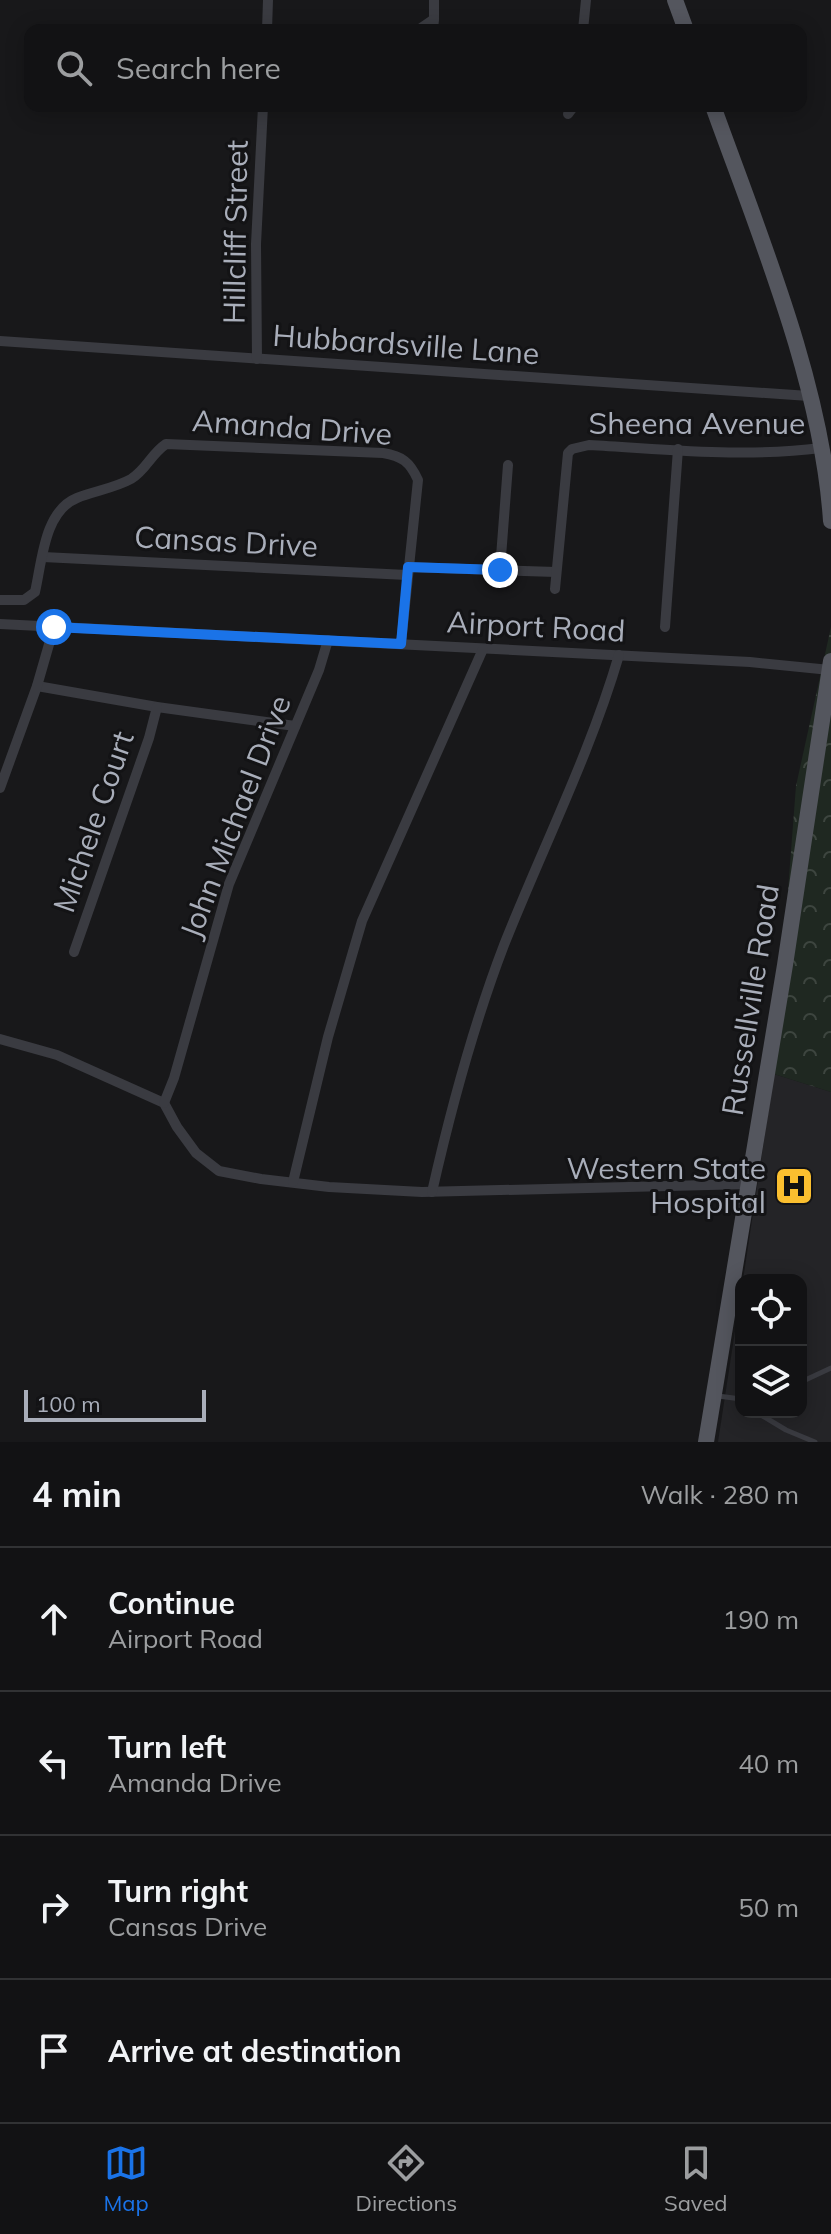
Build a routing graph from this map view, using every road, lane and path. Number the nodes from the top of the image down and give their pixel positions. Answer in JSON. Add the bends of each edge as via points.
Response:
{"nodes":[{"id":1,"x":268,"y":0,"type":"edge"},
{"id":2,"x":434,"y":0,"type":"edge"},
{"id":3,"x":586,"y":0,"type":"edge"},
{"id":4,"x":675,"y":0,"type":"edge"},
{"id":5,"x":267,"y":24,"type":"edge"},
{"id":6,"x":433,"y":24,"type":"edge"},
{"id":7,"x":584,"y":24,"type":"edge"},
{"id":8,"x":684,"y":24,"type":"edge"},
{"id":9,"x":263,"y":112,"type":"edge"},
{"id":10,"x":715,"y":112,"type":"edge"},
{"id":11,"x":740,"y":180,"type":"junction"},
{"id":12,"x":0,"y":341,"type":"edge"},
{"id":13,"x":257,"y":359,"type":"junction"},
{"id":14,"x":809,"y":396,"type":"junction"},
{"id":15,"x":824,"y":448,"type":"junction"},
{"id":16,"x":678,"y":449,"type":"junction"},
{"id":17,"x":508,"y":465,"type":"dead end"},
{"id":18,"x":831,"y":472,"type":"edge"},
{"id":19,"x":831,"y":521,"type":"edge"},
{"id":20,"x":43,"y":557,"type":"junction"},
{"id":21,"x":500,"y":570,"type":"junction"},
{"id":22,"x":408,"y":571,"type":"junction"},
{"id":23,"x":556,"y":572,"type":"junction"},
{"id":24,"x":555,"y":589,"type":"dead end"},
{"id":25,"x":0,"y":600,"type":"edge"},
{"id":26,"x":0,"y":624,"type":"edge"},
{"id":27,"x":54,"y":627,"type":"junction"},
{"id":28,"x":665,"y":627,"type":"dead end"},
{"id":29,"x":328,"y":640,"type":"junction"},
{"id":30,"x":401,"y":644,"type":"junction"},
{"id":31,"x":483,"y":649,"type":"junction"},
{"id":32,"x":619,"y":655,"type":"junction"},
{"id":33,"x":831,"y":661,"type":"edge"},
{"id":34,"x":830,"y":670,"type":"edge"},
{"id":35,"x":37,"y":686,"type":"junction"},
{"id":36,"x":157,"y":707,"type":"junction"},
{"id":37,"x":831,"y":720,"type":"edge"},
{"id":38,"x":295,"y":726,"type":"junction"},
{"id":39,"x":0,"y":788,"type":"edge"},
{"id":40,"x":74,"y":952,"type":"dead end"},
{"id":41,"x":0,"y":1039,"type":"edge"},
{"id":42,"x":164,"y":1103,"type":"junction"},
{"id":43,"x":293,"y":1182,"type":"junction"},
{"id":44,"x":749,"y":1184,"type":"junction"},
{"id":45,"x":432,"y":1192,"type":"junction"},
{"id":46,"x":831,"y":1368,"type":"edge"},
{"id":47,"x":807,"y":1379,"type":"edge"},
{"id":48,"x":717,"y":1396,"type":"junction"},
{"id":49,"x":735,"y":1398,"type":"edge"},
{"id":50,"x":765,"y":1418,"type":"edge"},
{"id":51,"x":706,"y":1442,"type":"edge"},
{"id":52,"x":712,"y":1442,"type":"edge"},
{"id":53,"x":815,"y":1442,"type":"edge"}],
"edges":[{"from":1,"to":5,"type":"street"},
{"from":2,"to":6,"type":"street"},
{"from":3,"to":7,"type":"street"},
{"from":4,"to":8,"type":"main road"},
{"from":9,"to":13,"type":"street","name":"Hillcliff Street"},
{"from":10,"to":11,"type":"main road"},
{"from":11,"to":14,"type":"main road"},
{"from":11,"to":15,"type":"main road","via":[[805,355]]},
{"from":12,"to":13,"type":"street","name":"Hubbardsville Lane"},
{"from":13,"to":14,"type":"street","name":"Hubbardsville Lane"},
{"from":14,"to":15,"type":"main road"},
{"from":15,"to":16,"type":"street","name":"Sheena Avenue"},
{"from":15,"to":18,"type":"main road"},
{"from":15,"to":19,"type":"main road"},
{"from":16,"to":23,"type":"street","name":"Sheena Avenue","via":[[589,445],[568,453]]},
{"from":16,"to":28,"type":"street"},
{"from":17,"to":21,"type":"street"},
{"from":20,"to":22,"type":"street","name":"Cansas Drive"},
{"from":20,"to":22,"type":"street","name":"Amanda Drive","via":[[57,513],[73,499],[128,481],[166,444],[222,444],[383,453],[409,462],[418,480]]},
{"from":20,"to":25,"type":"street","name":"Amanda Drive","via":[[32,596]]},
{"from":21,"to":22,"type":"street","name":"Cansas Drive"},
{"from":21,"to":23,"type":"street","name":"Cansas Drive"},
{"from":22,"to":30,"type":"street","name":"Amanda Drive"},
{"from":23,"to":24,"type":"street","name":"Sheena Avenue"},
{"from":26,"to":27,"type":"street","name":"Airport Road"},
{"from":27,"to":29,"type":"street","name":"Airport Road"},
{"from":27,"to":35,"type":"street"},
{"from":29,"to":30,"type":"street","name":"Airport Road"},
{"from":29,"to":38,"type":"street","name":"John Michael Drive"},
{"from":30,"to":31,"type":"street","name":"Airport Road"},
{"from":31,"to":32,"type":"street","name":"Airport Road"},
{"from":31,"to":43,"type":"street","via":[[362,921]]},
{"from":32,"to":34,"type":"street","name":"Airport Road"},
{"from":32,"to":45,"type":"street","via":[[474,1029]]},
{"from":33,"to":34,"type":"main road","name":"Russellville Road"},
{"from":34,"to":44,"type":"main road","name":"Russellville Road"},
{"from":35,"to":36,"type":"street"},
{"from":35,"to":39,"type":"street"},
{"from":36,"to":38,"type":"street"},
{"from":36,"to":40,"type":"street","name":"Michele Court"},
{"from":37,"to":48,"type":"main road","name":"Russellville Road","via":[[792,976]]},
{"from":38,"to":42,"type":"street","name":"John Michael Drive","via":[[229,884]]},
{"from":41,"to":42,"type":"street","via":[[57,1055]]},
{"from":42,"to":43,"type":"street","via":[[196,1153],[219,1171]]},
{"from":43,"to":45,"type":"street"},
{"from":44,"to":45,"type":"street"},
{"from":44,"to":48,"type":"main road","name":"Russellville Road"},
{"from":46,"to":47,"type":"lane"},
{"from":48,"to":49,"type":"lane"},
{"from":48,"to":51,"type":"main road","name":"Russellville Road"},
{"from":48,"to":52,"type":"main road","name":"Russellville Road"},
{"from":50,"to":53,"type":"lane"}]}
